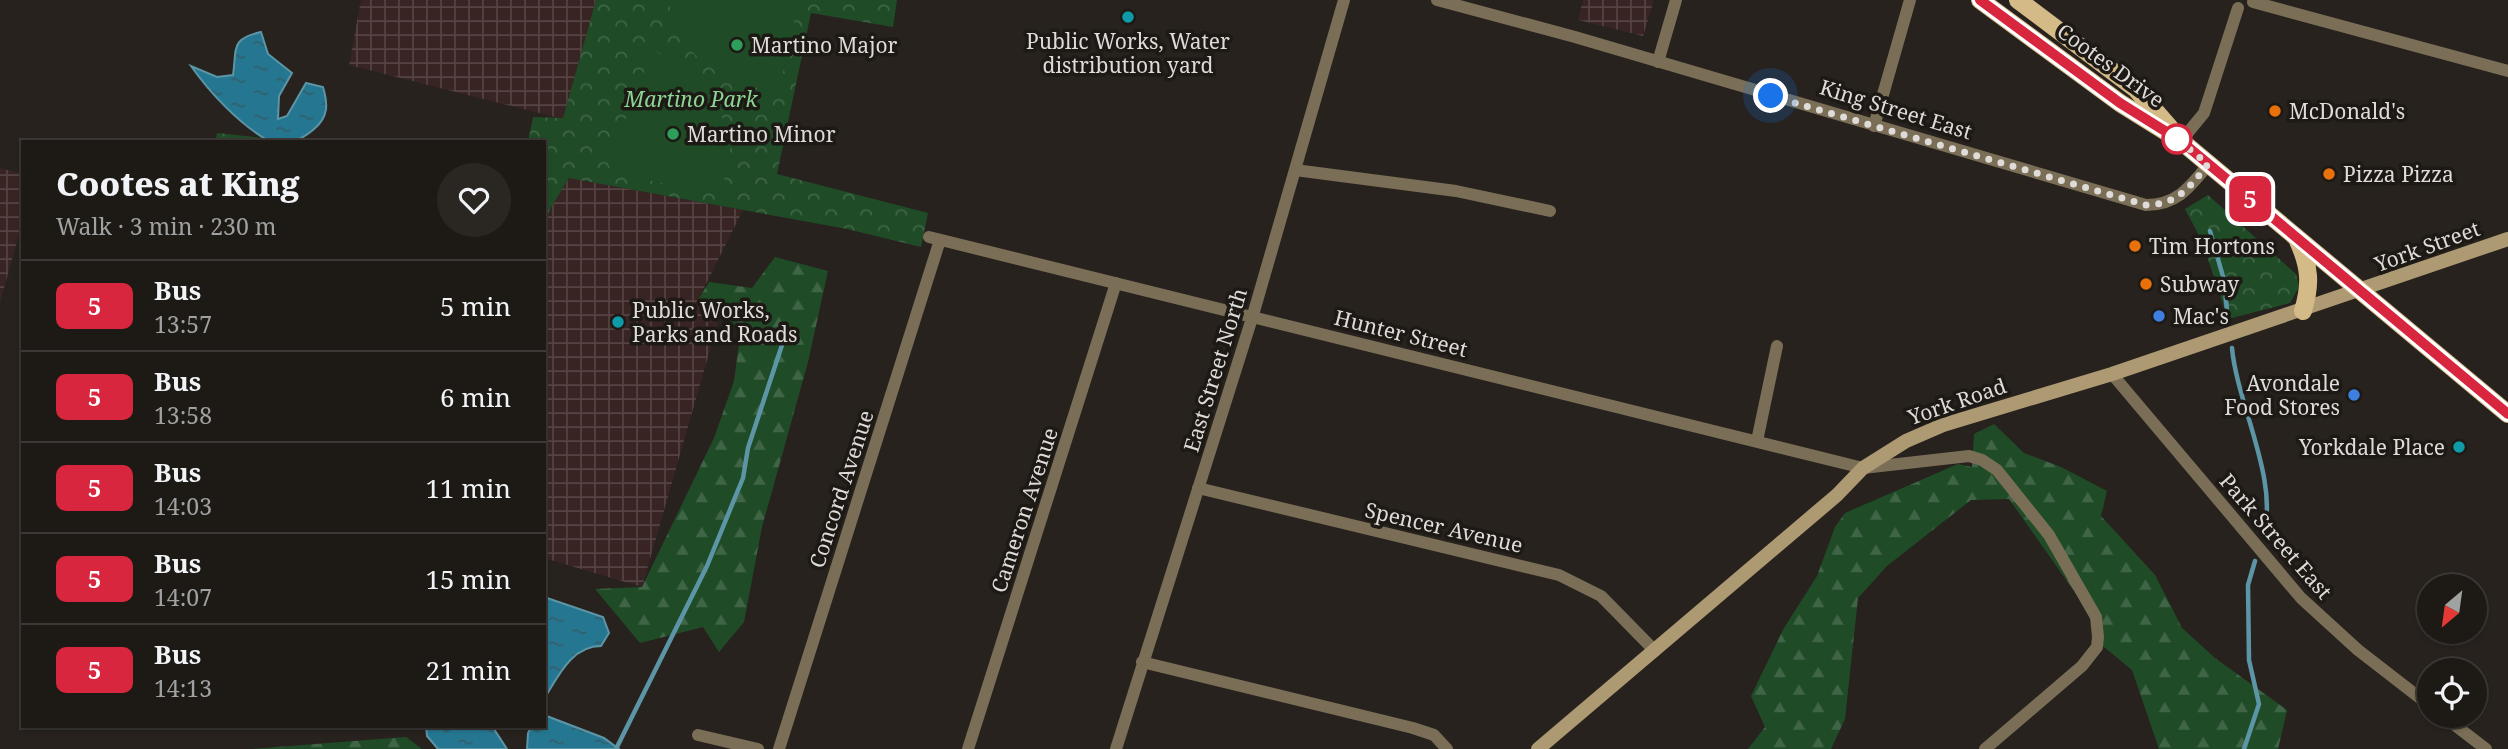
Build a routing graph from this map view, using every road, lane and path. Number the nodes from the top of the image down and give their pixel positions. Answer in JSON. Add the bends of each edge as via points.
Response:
{"nodes":[{"id":1,"x":1344,"y":0,"type":"edge"},
{"id":2,"x":1437,"y":0,"type":"edge"},
{"id":3,"x":1676,"y":0,"type":"edge"},
{"id":4,"x":1910,"y":0,"type":"edge"},
{"id":5,"x":1980,"y":0,"type":"edge"},
{"id":6,"x":2018,"y":0,"type":"edge"},
{"id":7,"x":2253,"y":1,"type":"edge"},
{"id":8,"x":2234,"y":4,"type":"edge"},
{"id":9,"x":1658,"y":62,"type":"junction"},
{"id":10,"x":2508,"y":71,"type":"edge"},
{"id":11,"x":1874,"y":126,"type":"junction"},
{"id":12,"x":2181,"y":141,"type":"junction"},
{"id":13,"x":2208,"y":164,"type":"junction"},
{"id":14,"x":1295,"y":170,"type":"junction"},
{"id":15,"x":1550,"y":211,"type":"dead end"},
{"id":16,"x":2296,"y":238,"type":"junction"},
{"id":17,"x":935,"y":239,"type":"joint"},
{"id":18,"x":2508,"y":239,"type":"edge"},
{"id":19,"x":1116,"y":283,"type":"junction"},
{"id":20,"x":2360,"y":292,"type":"junction"},
{"id":21,"x":2303,"y":311,"type":"junction"},
{"id":22,"x":1253,"y":315,"type":"junction"},
{"id":23,"x":1777,"y":346,"type":"dead end"},
{"id":24,"x":2112,"y":374,"type":"junction"},
{"id":25,"x":2508,"y":414,"type":"edge"},
{"id":26,"x":1757,"y":441,"type":"junction"},
{"id":27,"x":1863,"y":468,"type":"junction"},
{"id":28,"x":1198,"y":488,"type":"junction"},
{"id":29,"x":1656,"y":651,"type":"junction"},
{"id":30,"x":1142,"y":662,"type":"junction"},
{"id":31,"x":2417,"y":696,"type":"edge"},
{"id":32,"x":2459,"y":728,"type":"edge"},
{"id":33,"x":698,"y":735,"type":"dead end"},
{"id":34,"x":758,"y":749,"type":"edge"},
{"id":35,"x":779,"y":749,"type":"edge"},
{"id":36,"x":968,"y":749,"type":"edge"},
{"id":37,"x":1116,"y":749,"type":"edge"},
{"id":38,"x":1447,"y":749,"type":"edge"},
{"id":39,"x":1538,"y":749,"type":"edge"},
{"id":40,"x":1984,"y":749,"type":"edge"},
{"id":41,"x":2486,"y":749,"type":"edge"}],
"edges":[{"from":1,"to":14,"type":"street","name":"East Street North"},
{"from":2,"to":9,"type":"street","name":"King Street East"},
{"from":3,"to":9,"type":"street"},
{"from":4,"to":11,"type":"street"},
{"from":5,"to":12,"type":"main road","name":"Cootes Drive","via":[[2120,103]]},
{"from":6,"to":12,"type":"main road","name":"Cootes Drive","via":[[2136,89]]},
{"from":7,"to":8,"type":"street","via":[[2247,8]]},
{"from":7,"to":10,"type":"street"},
{"from":8,"to":12,"type":"street","via":[[2204,113]]},
{"from":9,"to":11,"type":"street","name":"King Street East"},
{"from":11,"to":13,"type":"street","name":"King Street East","via":[[2146,205],[2175,200]]},
{"from":12,"to":13,"type":"main road","name":"Cootes Drive"},
{"from":13,"to":16,"type":"main road","name":"Cootes Drive"},
{"from":14,"to":15,"type":"street","via":[[1456,191]]},
{"from":14,"to":22,"type":"street","name":"East Street North"},
{"from":16,"to":20,"type":"main road","name":"Cootes Drive"},
{"from":16,"to":21,"type":"main road","via":[[2310,273]]},
{"from":17,"to":19,"type":"street","name":"Hunter Street"},
{"from":17,"to":35,"type":"street","name":"Concord Avenue"},
{"from":18,"to":20,"type":"street","name":"York Street"},
{"from":19,"to":22,"type":"street","name":"Hunter Street"},
{"from":19,"to":36,"type":"street","name":"Cameron Avenue"},
{"from":20,"to":21,"type":"street","name":"York Road"},
{"from":20,"to":25,"type":"main road"},
{"from":21,"to":24,"type":"street","name":"York Road"},
{"from":22,"to":26,"type":"street","name":"Hunter Street"},
{"from":22,"to":28,"type":"street","name":"East Street North"},
{"from":23,"to":26,"type":"street"},
{"from":24,"to":27,"type":"street","name":"York Road","via":[[1943,425]]},
{"from":24,"to":31,"type":"street","name":"Park Street East","via":[[2301,598]]},
{"from":26,"to":27,"type":"street","name":"Hunter Street"},
{"from":27,"to":29,"type":"street","name":"York Road"},
{"from":27,"to":40,"type":"street","via":[[1969,456],[1982,460],[1997,471],[2049,535],[2096,617],[2097,647],[2082,666]]},
{"from":28,"to":29,"type":"street","name":"Spencer Avenue","via":[[1559,575],[1601,596]]},
{"from":28,"to":30,"type":"street","name":"East Street North"},
{"from":29,"to":39,"type":"street","name":"York Road"},
{"from":30,"to":37,"type":"street","name":"East Street North"},
{"from":30,"to":38,"type":"street","via":[[1413,728],[1434,736]]},
{"from":32,"to":41,"type":"street"},
{"from":33,"to":34,"type":"street"}]}
